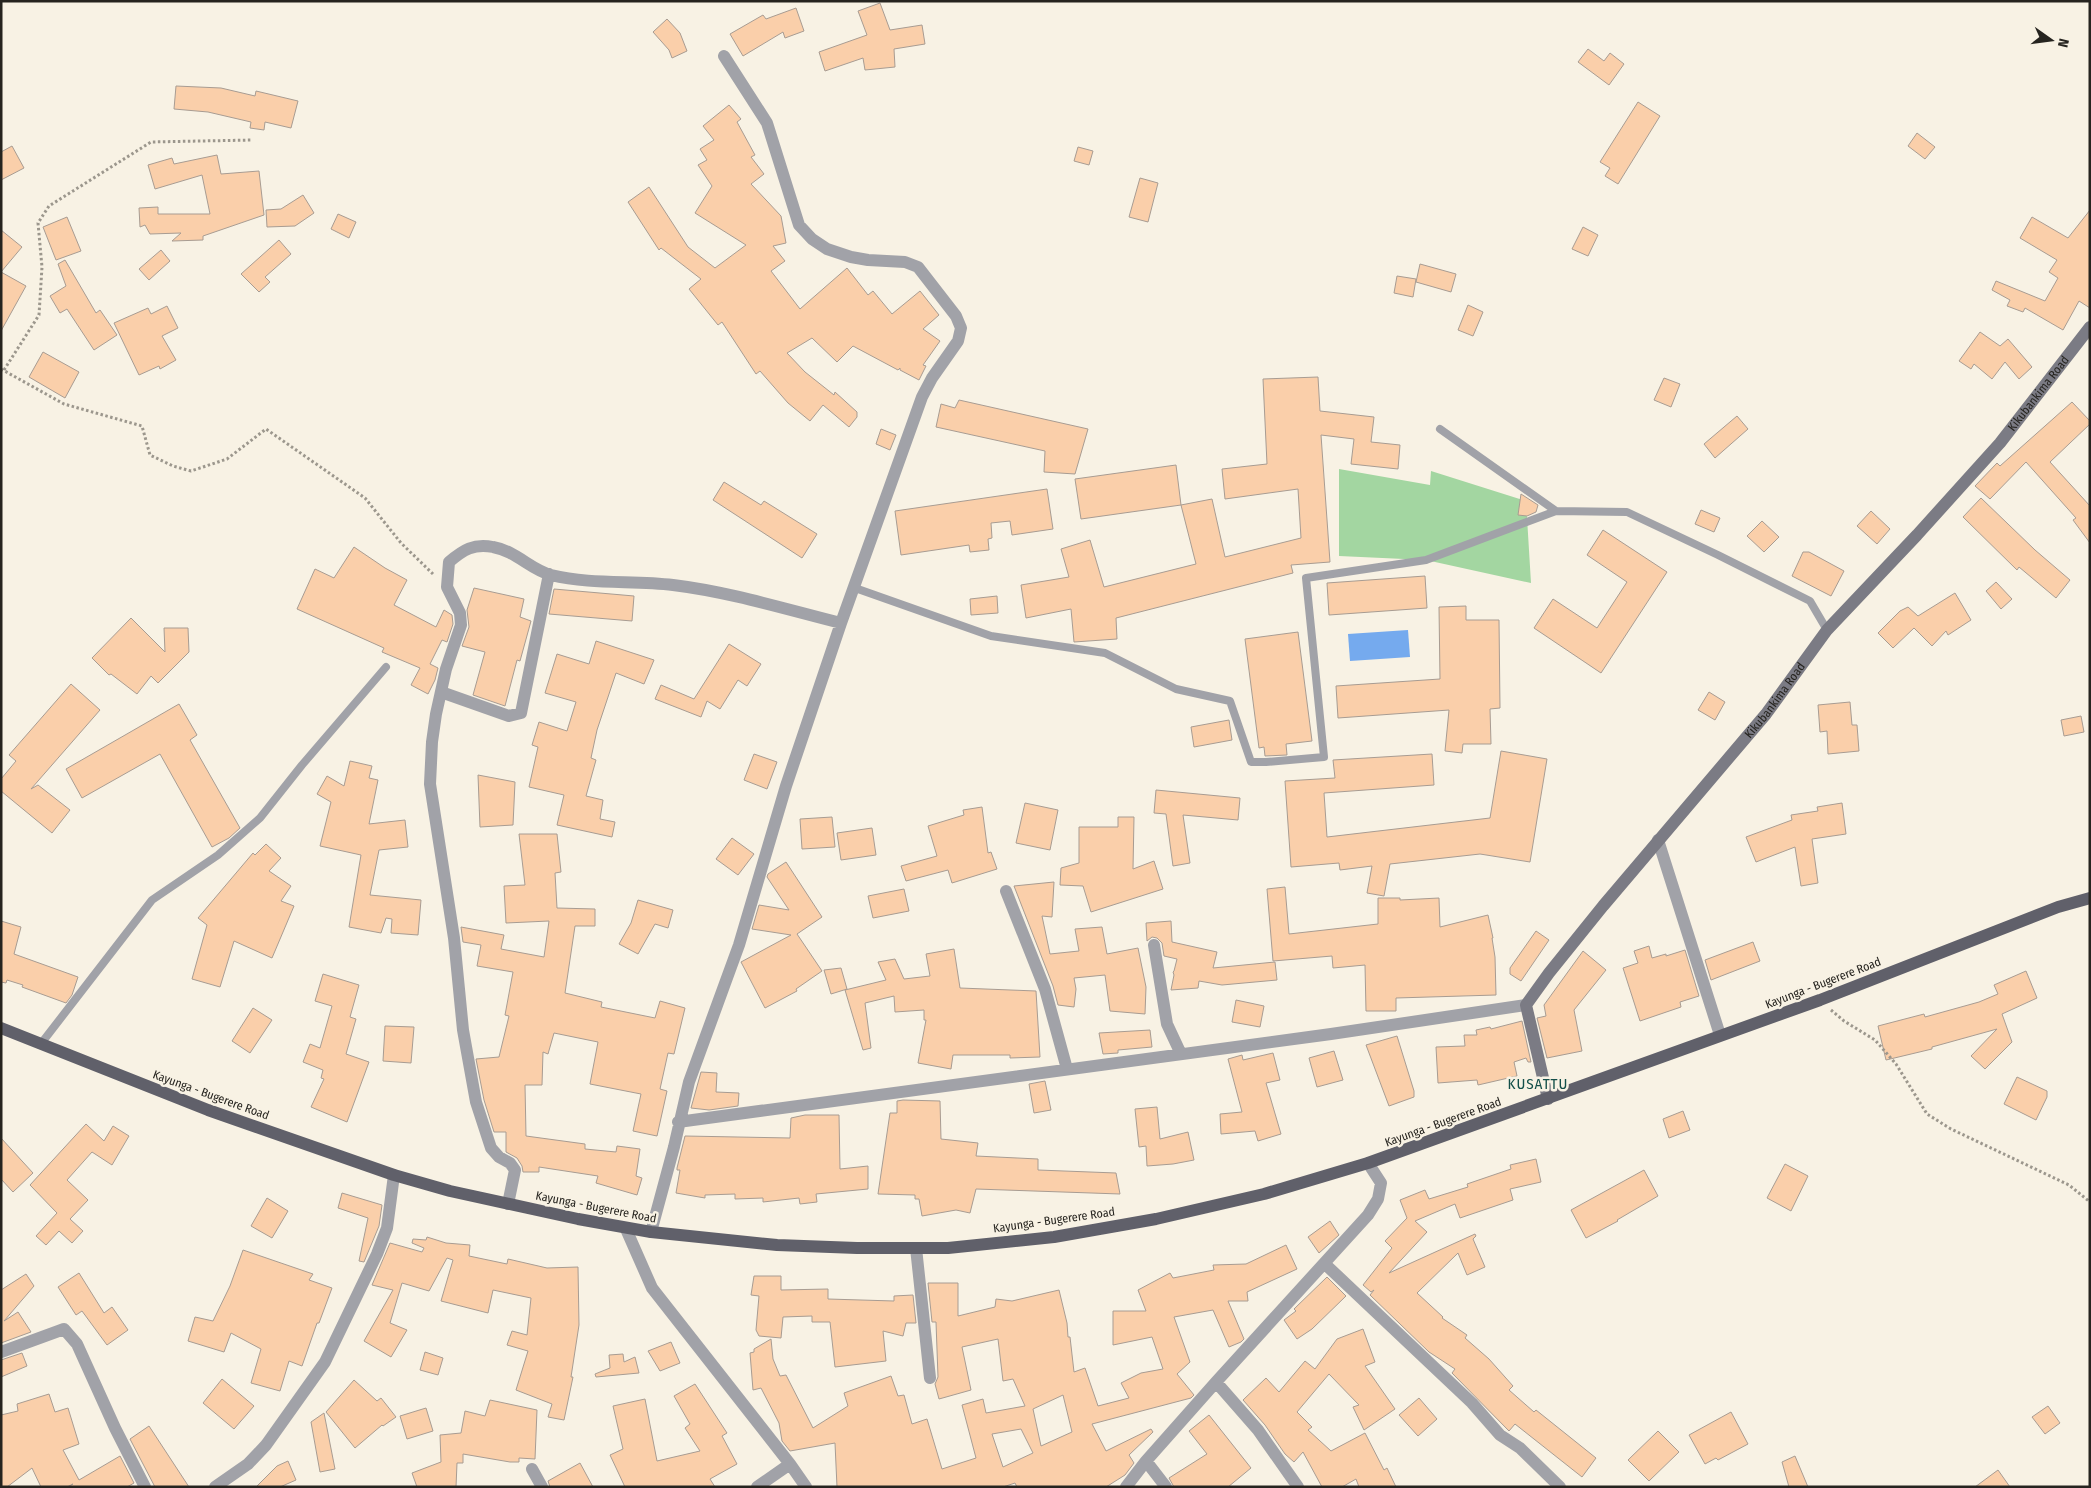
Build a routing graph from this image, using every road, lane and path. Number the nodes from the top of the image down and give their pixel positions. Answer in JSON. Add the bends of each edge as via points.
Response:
{"nodes":[{"id":1,"x":724,"y":56,"type":"dead end"},
{"id":2,"x":252,"y":140,"type":"dead end"},
{"id":3,"x":2090,"y":327,"type":"edge"},
{"id":4,"x":3,"y":370,"type":"edge"},
{"id":5,"x":1440,"y":429,"type":"dead end"},
{"id":6,"x":1556,"y":511,"type":"junction"},
{"id":7,"x":549,"y":574,"type":"junction"},
{"id":8,"x":446,"y":587,"type":"junction"},
{"id":9,"x":855,"y":588,"type":"junction"},
{"id":10,"x":841,"y":622,"type":"junction"},
{"id":11,"x":1827,"y":630,"type":"junction"},
{"id":12,"x":386,"y":667,"type":"dead end"},
{"id":13,"x":441,"y":692,"type":"junction"},
{"id":14,"x":1658,"y":840,"type":"junction"},
{"id":15,"x":1006,"y":891,"type":"dead end"},
{"id":16,"x":2090,"y":898,"type":"edge"},
{"id":17,"x":1154,"y":945,"type":"dead end"},
{"id":18,"x":1820,"y":1000,"type":"junction"},
{"id":19,"x":1526,"y":1005,"type":"junction"},
{"id":20,"x":1,"y":1028,"type":"edge"},
{"id":21,"x":1720,"y":1035,"type":"junction"},
{"id":22,"x":40,"y":1045,"type":"junction"},
{"id":23,"x":1181,"y":1054,"type":"junction"},
{"id":24,"x":1068,"y":1069,"type":"junction"},
{"id":25,"x":1548,"y":1099,"type":"junction"},
{"id":26,"x":678,"y":1122,"type":"junction"},
{"id":27,"x":1368,"y":1163,"type":"junction"},
{"id":28,"x":394,"y":1175,"type":"junction"},
{"id":29,"x":2090,"y":1202,"type":"edge"},
{"id":30,"x":508,"y":1204,"type":"junction"},
{"id":31,"x":626,"y":1229,"type":"junction"},
{"id":32,"x":651,"y":1232,"type":"junction"},
{"id":33,"x":916,"y":1248,"type":"junction"},
{"id":34,"x":1325,"y":1264,"type":"junction"},
{"id":35,"x":1,"y":1352,"type":"edge"},
{"id":36,"x":930,"y":1378,"type":"dead end"},
{"id":37,"x":1216,"y":1382,"type":"junction"},
{"id":38,"x":1146,"y":1461,"type":"junction"},
{"id":39,"x":790,"y":1464,"type":"junction"},
{"id":40,"x":532,"y":1469,"type":"dead end"},
{"id":41,"x":144,"y":1487,"type":"edge"},
{"id":42,"x":215,"y":1487,"type":"edge"},
{"id":43,"x":542,"y":1487,"type":"edge"},
{"id":44,"x":757,"y":1487,"type":"edge"},
{"id":45,"x":806,"y":1487,"type":"edge"},
{"id":46,"x":1126,"y":1487,"type":"edge"},
{"id":47,"x":1166,"y":1487,"type":"edge"},
{"id":48,"x":1298,"y":1487,"type":"edge"},
{"id":49,"x":1560,"y":1487,"type":"edge"}],
"edges":[{"from":1,"to":9,"type":"street","via":[[768,124],[799,225],[827,249],[851,258],[905,262],[918,267],[956,316],[961,328],[958,341],[922,397]]},
{"from":2,"to":4,"type":"path","via":[[151,142],[49,206],[38,224],[42,267],[39,315]]},
{"from":3,"to":11,"type":"street","name":"Kikubankima Road","via":[[2000,443]]},
{"from":4,"to":8,"type":"path","via":[[64,404],[142,426],[150,455],[192,471],[227,460],[266,429],[365,498],[401,543]]},
{"from":5,"to":6,"type":"lane"},
{"from":6,"to":9,"type":"lane","via":[[1426,560],[1306,578],[1324,757],[1251,762],[1230,701],[1176,688],[1105,653],[992,636]]},
{"from":6,"to":11,"type":"lane","via":[[1627,512],[1810,602]]},
{"from":7,"to":8,"type":"street","via":[[494,547],[472,546],[449,562]]},
{"from":7,"to":10,"type":"street","via":[[723,593]]},
{"from":7,"to":13,"type":"street","via":[[521,713],[509,716]]},
{"from":8,"to":13,"type":"street","via":[[460,613],[460,625]]},
{"from":9,"to":10,"type":"street"},
{"from":10,"to":26,"type":"street","via":[[786,786],[739,944],[699,1049]]},
{"from":11,"to":14,"type":"street","name":"Kikubankima Road","via":[[1766,714]]},
{"from":12,"to":22,"type":"lane","via":[[260,818],[218,855],[152,900]]},
{"from":13,"to":30,"type":"street","via":[[432,742],[430,784],[474,1093],[491,1148],[515,1170]]},
{"from":14,"to":19,"type":"street","name":"Kikubankima Road"},
{"from":14,"to":21,"type":"street"},
{"from":15,"to":24,"type":"street","via":[[1045,989]]},
{"from":16,"to":18,"type":"main road","name":"Kayunga - Bugerere Road","via":[[2058,907]]},
{"from":17,"to":23,"type":"street","via":[[1167,1024]]},
{"from":18,"to":21,"type":"main road","name":"Kayunga - Bugerere Road"},
{"from":18,"to":29,"type":"path","via":[[1844,1022],[1875,1040],[1896,1064],[1927,1114],[1951,1129],[2069,1186]]},
{"from":19,"to":23,"type":"street"},
{"from":19,"to":25,"type":"street"},
{"from":20,"to":22,"type":"main road","name":"Kayunga - Bugerere Road"},
{"from":21,"to":25,"type":"main road","name":"Kayunga - Bugerere Road"},
{"from":22,"to":28,"type":"main road","name":"Kayunga - Bugerere Road","via":[[208,1110]]},
{"from":23,"to":24,"type":"street"},
{"from":24,"to":26,"type":"street"},
{"from":25,"to":27,"type":"main road","name":"Kayunga - Bugerere Road"},
{"from":26,"to":32,"type":"street"},
{"from":27,"to":33,"type":"main road","name":"Kayunga - Bugerere Road","via":[[1264,1194],[1156,1219],[1054,1236],[948,1248]]},
{"from":27,"to":34,"type":"street","via":[[1381,1183],[1378,1199]]},
{"from":28,"to":30,"type":"main road","name":"Kayunga - Bugerere Road"},
{"from":28,"to":42,"type":"street","via":[[387,1228],[325,1362],[266,1445],[248,1464]]},
{"from":30,"to":31,"type":"main road","name":"Kayunga - Bugerere Road"},
{"from":31,"to":32,"type":"main road","name":"Kayunga - Bugerere Road"},
{"from":31,"to":39,"type":"street","via":[[652,1288]]},
{"from":32,"to":33,"type":"main road","name":"Kayunga - Bugerere Road","via":[[777,1245]]},
{"from":33,"to":36,"type":"street"},
{"from":34,"to":37,"type":"street"},
{"from":34,"to":49,"type":"street","via":[[1472,1403],[1500,1435],[1520,1448]]},
{"from":35,"to":41,"type":"street","via":[[64,1329],[77,1344]]},
{"from":37,"to":38,"type":"street"},
{"from":37,"to":48,"type":"street","via":[[1258,1430]]},
{"from":38,"to":46,"type":"street"},
{"from":38,"to":47,"type":"street"},
{"from":39,"to":44,"type":"street"},
{"from":39,"to":45,"type":"street"},
{"from":40,"to":43,"type":"street"}]}
